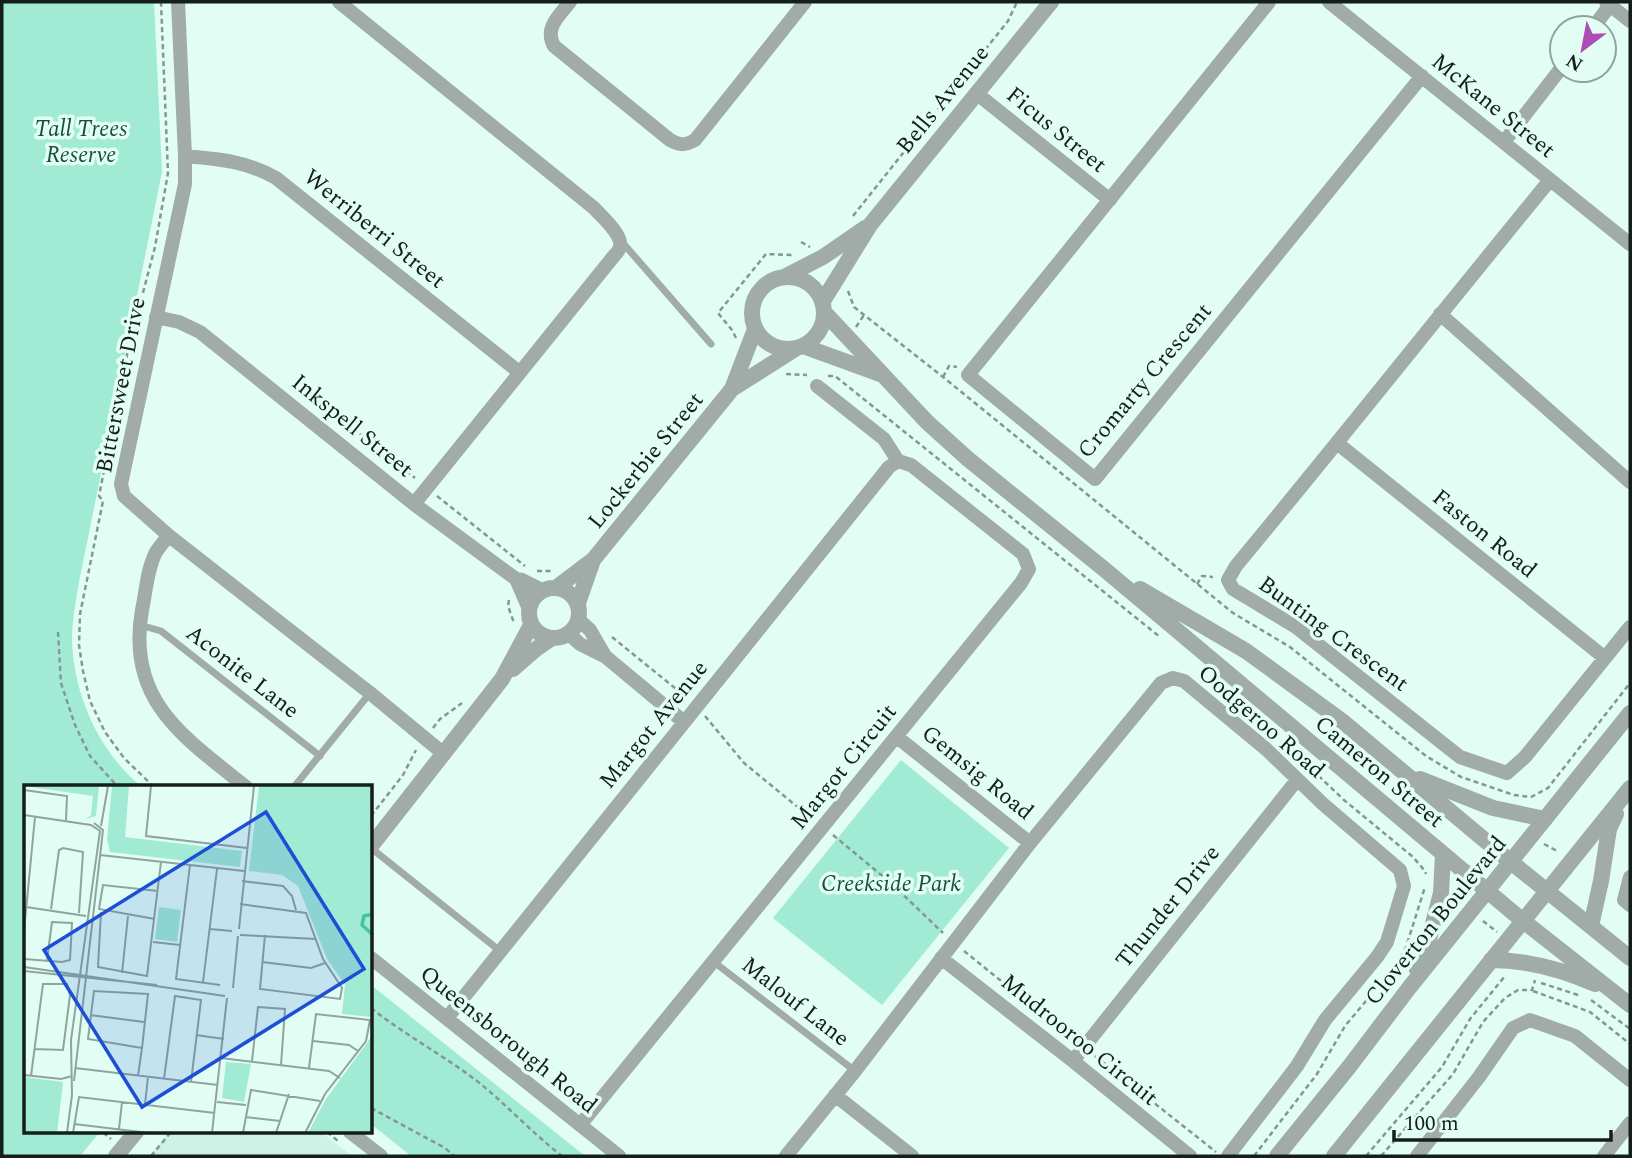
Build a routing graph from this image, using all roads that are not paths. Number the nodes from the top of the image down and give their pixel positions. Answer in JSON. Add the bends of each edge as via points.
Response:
{"nodes":[{"id":1,"x":178,"y":2,"type":"edge"},
{"id":2,"x":339,"y":2,"type":"edge"},
{"id":3,"x":570,"y":2,"type":"edge"},
{"id":4,"x":804,"y":2,"type":"edge"},
{"id":5,"x":1051,"y":2,"type":"edge"},
{"id":6,"x":1269,"y":2,"type":"edge"},
{"id":7,"x":1329,"y":2,"type":"edge"},
{"id":8,"x":1608,"y":3,"type":"edge"},
{"id":9,"x":1630,"y":21,"type":"edge"},
{"id":10,"x":1422,"y":76,"type":"junction"},
{"id":11,"x":1549,"y":84,"type":"edge"},
{"id":12,"x":975,"y":93,"type":"junction"},
{"id":13,"x":1504,"y":142,"type":"junction"},
{"id":14,"x":185,"y":156,"type":"junction"},
{"id":15,"x":1550,"y":180,"type":"junction"},
{"id":16,"x":1110,"y":200,"type":"junction"},
{"id":17,"x":870,"y":225,"type":"junction"},
{"id":18,"x":619,"y":239,"type":"junction"},
{"id":19,"x":1630,"y":244,"type":"edge"},
{"id":20,"x":784,"y":277,"type":"junction"},
{"id":21,"x":824,"y":307,"type":"junction"},
{"id":22,"x":1440,"y":314,"type":"junction"},
{"id":23,"x":156,"y":317,"type":"junction"},
{"id":24,"x":755,"y":329,"type":"junction"},
{"id":25,"x":710,"y":344,"type":"dead end"},
{"id":26,"x":799,"y":348,"type":"junction"},
{"id":27,"x":519,"y":372,"type":"junction"},
{"id":28,"x":885,"y":376,"type":"junction"},
{"id":29,"x":817,"y":379,"type":"road end"},
{"id":30,"x":732,"y":388,"type":"junction"},
{"id":31,"x":1337,"y":443,"type":"junction"},
{"id":32,"x":898,"y":461,"type":"junction"},
{"id":33,"x":1630,"y":482,"type":"edge"},
{"id":34,"x":414,"y":503,"type":"junction"},
{"id":35,"x":168,"y":535,"type":"junction"},
{"id":36,"x":593,"y":560,"type":"junction"},
{"id":37,"x":1104,"y":569,"type":"junction"},
{"id":38,"x":519,"y":581,"type":"junction"},
{"id":39,"x":549,"y":589,"type":"junction"},
{"id":40,"x":578,"y":603,"type":"junction"},
{"id":41,"x":530,"y":617,"type":"junction"},
{"id":42,"x":579,"y":620,"type":"junction"},
{"id":43,"x":139,"y":625,"type":"junction"},
{"id":44,"x":1630,"y":627,"type":"edge"},
{"id":45,"x":569,"y":634,"type":"junction"},
{"id":46,"x":552,"y":638,"type":"junction"},
{"id":47,"x":606,"y":657,"type":"junction"},
{"id":48,"x":1605,"y":658,"type":"junction"},
{"id":49,"x":502,"y":679,"type":"junction"},
{"id":50,"x":370,"y":693,"type":"junction"},
{"id":51,"x":1630,"y":713,"type":"edge"},
{"id":52,"x":684,"y":722,"type":"junction"},
{"id":53,"x":897,"y":737,"type":"junction"},
{"id":54,"x":444,"y":754,"type":"junction"},
{"id":55,"x":320,"y":756,"type":"junction"},
{"id":56,"x":1402,"y":771,"type":"junction"},
{"id":57,"x":1297,"y":779,"type":"junction"},
{"id":58,"x":244,"y":785,"type":"edge"},
{"id":59,"x":296,"y":785,"type":"edge"},
{"id":60,"x":1628,"y":790,"type":"edge"},
{"id":61,"x":1545,"y":819,"type":"junction"},
{"id":62,"x":1030,"y":843,"type":"junction"},
{"id":63,"x":373,"y":844,"type":"edge"},
{"id":64,"x":373,"y":849,"type":"edge"},
{"id":65,"x":1443,"y":854,"type":"junction"},
{"id":66,"x":1511,"y":862,"type":"junction"},
{"id":67,"x":1630,"y":877,"type":"edge"},
{"id":68,"x":1488,"y":891,"type":"junction"},
{"id":69,"x":1546,"y":891,"type":"junction"},
{"id":70,"x":1630,"y":905,"type":"edge"},
{"id":71,"x":1522,"y":920,"type":"junction"},
{"id":72,"x":1591,"y":926,"type":"junction"},
{"id":73,"x":500,"y":951,"type":"junction"},
{"id":74,"x":942,"y":958,"type":"junction"},
{"id":75,"x":1630,"y":958,"type":"edge"},
{"id":76,"x":373,"y":960,"type":"edge"},
{"id":77,"x":1491,"y":960,"type":"junction"},
{"id":78,"x":715,"y":962,"type":"junction"},
{"id":79,"x":1409,"y":988,"type":"junction"},
{"id":80,"x":1616,"y":994,"type":"junction"},
{"id":81,"x":1630,"y":1005,"type":"edge"},
{"id":82,"x":447,"y":1018,"type":"junction"},
{"id":83,"x":1073,"y":1061,"type":"junction"},
{"id":84,"x":855,"y":1071,"type":"junction"},
{"id":85,"x":1630,"y":1080,"type":"edge"},
{"id":86,"x":835,"y":1095,"type":"junction"},
{"id":87,"x":1630,"y":1123,"type":"edge"},
{"id":88,"x":580,"y":1125,"type":"junction"},
{"id":89,"x":134,"y":1134,"type":"edge"},
{"id":90,"x":353,"y":1134,"type":"edge"},
{"id":91,"x":116,"y":1156,"type":"edge"},
{"id":92,"x":381,"y":1156,"type":"edge"},
{"id":93,"x":619,"y":1156,"type":"edge"},
{"id":94,"x":786,"y":1156,"type":"edge"},
{"id":95,"x":912,"y":1156,"type":"edge"},
{"id":96,"x":1190,"y":1156,"type":"edge"},
{"id":97,"x":1228,"y":1156,"type":"edge"},
{"id":98,"x":1277,"y":1156,"type":"edge"},
{"id":99,"x":1334,"y":1156,"type":"edge"},
{"id":100,"x":1417,"y":1156,"type":"edge"},
{"id":101,"x":1604,"y":1156,"type":"edge"}],
"edges":[{"from":1,"to":14,"type":"street","name":"Bittersweet Drive"},
{"from":2,"to":18,"type":"street","via":[[594,208]]},
{"from":3,"to":4,"type":"street","via":[[551,26],[554,46],[670,140],[687,145]]},
{"from":5,"to":12,"type":"street","name":"Bells Avenue"},
{"from":6,"to":16,"type":"street","name":"Cromarty Crescent"},
{"from":7,"to":10,"type":"street","name":"McKane Street"},
{"from":8,"to":9,"type":"street"},
{"from":10,"to":13,"type":"street","name":"McKane Street"},
{"from":10,"to":16,"type":"street","name":"Cromarty Crescent","via":[[1095,479],[968,375]]},
{"from":11,"to":13,"type":"street"},
{"from":12,"to":16,"type":"street","name":"Ficus Street"},
{"from":12,"to":17,"type":"street","name":"Bells Avenue"},
{"from":13,"to":15,"type":"street","name":"McKane Street"},
{"from":14,"to":23,"type":"street","name":"Bittersweet Drive","via":[[185,184]]},
{"from":14,"to":27,"type":"street","name":"Werriberri Street","via":[[246,164],[276,178]]},
{"from":15,"to":19,"type":"street","name":"McKane Street"},
{"from":15,"to":22,"type":"street","name":"Bunting Crescent"},
{"from":17,"to":20,"type":"street","via":[[817,252]]},
{"from":17,"to":21,"type":"street"},
{"from":18,"to":25,"type":"lane"},
{"from":18,"to":27,"type":"street","via":[[613,257]]},
{"from":20,"to":21,"type":"street","via":[[807,282],[817,290]]},
{"from":20,"to":24,"type":"street","via":[[763,286],[756,295],[752,306]]},
{"from":21,"to":26,"type":"street","via":[[817,337]]},
{"from":21,"to":28,"type":"street","name":"Cameron Street"},
{"from":22,"to":31,"type":"street","name":"Bunting Crescent"},
{"from":22,"to":33,"type":"street"},
{"from":23,"to":34,"type":"street","name":"Inkspell Street","via":[[200,332]]},
{"from":23,"to":35,"type":"street","name":"Bittersweet Drive","via":[[121,484],[124,496]]},
{"from":24,"to":26,"type":"street","via":[[771,345]]},
{"from":24,"to":30,"type":"street"},
{"from":26,"to":28,"type":"street"},
{"from":26,"to":30,"type":"street"},
{"from":27,"to":34,"type":"street"},
{"from":28,"to":37,"type":"street","name":"Cameron Street","via":[[937,431]]},
{"from":29,"to":32,"type":"street","via":[[884,439]]},
{"from":30,"to":36,"type":"street","name":"Lockerbie Street"},
{"from":31,"to":48,"type":"street","name":"Faston Road"},
{"from":31,"to":48,"type":"street","name":"Bunting Crescent","via":[[1236,566],[1228,580],[1233,589],[1296,627],[1460,757],[1507,773]]},
{"from":32,"to":52,"type":"street","name":"Margot Avenue"},
{"from":32,"to":53,"type":"street","name":"Margot Circuit","via":[[911,465],[1023,554],[1029,569]]},
{"from":34,"to":38,"type":"street","name":"Inkspell Street"},
{"from":35,"to":43,"type":"street","via":[[150,569]]},
{"from":35,"to":50,"type":"street","name":"Bittersweet Drive"},
{"from":36,"to":39,"type":"street"},
{"from":36,"to":40,"type":"street"},
{"from":37,"to":56,"type":"street","name":"Cameron Street","via":[[1246,651]]},
{"from":37,"to":65,"type":"street","name":"Cameron Street"},
{"from":38,"to":39,"type":"street","name":"Inkspell Street"},
{"from":38,"to":41,"type":"street"},
{"from":39,"to":40,"type":"street","via":[[566,590]]},
{"from":39,"to":41,"type":"street","via":[[535,595]]},
{"from":40,"to":42,"type":"street"},
{"from":41,"to":46,"type":"street","via":[[536,631]]},
{"from":41,"to":49,"type":"street"},
{"from":42,"to":45,"type":"street"},
{"from":42,"to":47,"type":"street"},
{"from":43,"to":55,"type":"lane","name":"Aconite Lane","via":[[161,631]]},
{"from":43,"to":58,"type":"street","via":[[140,660],[158,705],[191,742]]},
{"from":44,"to":48,"type":"street","name":"Bunting Crescent"},
{"from":45,"to":46,"type":"street"},
{"from":45,"to":47,"type":"street"},
{"from":46,"to":49,"type":"street"},
{"from":47,"to":52,"type":"street"},
{"from":49,"to":54,"type":"street"},
{"from":50,"to":54,"type":"street","name":"Bittersweet Drive"},
{"from":50,"to":55,"type":"lane"},
{"from":51,"to":61,"type":"street","name":"Cloverton Boulevard"},
{"from":52,"to":73,"type":"street","name":"Margot Avenue"},
{"from":53,"to":62,"type":"street","name":"Gemsig Road"},
{"from":53,"to":78,"type":"street","name":"Margot Circuit"},
{"from":54,"to":63,"type":"street"},
{"from":55,"to":59,"type":"lane"},
{"from":56,"to":61,"type":"street","via":[[1493,808],[1512,803]]},
{"from":56,"to":66,"type":"street","name":"Cameron Street"},
{"from":57,"to":62,"type":"street","name":"Oodgeroo Road","via":[[1184,681],[1172,678],[1161,683]]},
{"from":57,"to":83,"type":"street","name":"Thunder Drive"},
{"from":57,"to":97,"type":"street","name":"Oodgeroo Road","via":[[1400,870],[1404,886],[1387,942]]},
{"from":60,"to":69,"type":"street"},
{"from":60,"to":72,"type":"street","via":[[1608,830]]},
{"from":61,"to":66,"type":"street","name":"Cloverton Boulevard"},
{"from":62,"to":74,"type":"street","name":"Oodgeroo Road"},
{"from":64,"to":73,"type":"lane"},
{"from":65,"to":68,"type":"street","name":"Cameron Street"},
{"from":65,"to":79,"type":"street","via":[[1441,892],[1428,943]]},
{"from":66,"to":68,"type":"street","name":"Cloverton Boulevard"},
{"from":66,"to":69,"type":"street","name":"Cameron Street"},
{"from":67,"to":70,"type":"street","via":[[1624,900]]},
{"from":68,"to":71,"type":"street","name":"Cameron Street"},
{"from":68,"to":79,"type":"street","name":"Cloverton Boulevard"},
{"from":69,"to":71,"type":"street"},
{"from":69,"to":72,"type":"street","name":"Cameron Street"},
{"from":71,"to":77,"type":"street"},
{"from":71,"to":80,"type":"street","name":"Cameron Street"},
{"from":72,"to":75,"type":"street","name":"Cameron Street"},
{"from":73,"to":82,"type":"street","name":"Margot Avenue"},
{"from":74,"to":83,"type":"street","name":"Mudrooroo Circuit"},
{"from":74,"to":84,"type":"street","name":"Oodgeroo Road"},
{"from":76,"to":82,"type":"street","name":"Queensborough Road"},
{"from":77,"to":80,"type":"street","via":[[1516,960],[1570,973]]},
{"from":77,"to":99,"type":"street"},
{"from":78,"to":84,"type":"lane","name":"Malouf Lane"},
{"from":78,"to":88,"type":"street","name":"Margot Circuit"},
{"from":79,"to":98,"type":"street","name":"Cloverton Boulevard"},
{"from":80,"to":81,"type":"street","name":"Cameron Street"},
{"from":82,"to":88,"type":"street","name":"Queensborough Road"},
{"from":83,"to":96,"type":"street","name":"Mudrooroo Circuit"},
{"from":84,"to":86,"type":"street","name":"Oodgeroo Road"},
{"from":85,"to":100,"type":"street","via":[[1575,1036],[1530,1020],[1522,1022]]},
{"from":86,"to":94,"type":"street","name":"Oodgeroo Road"},
{"from":86,"to":95,"type":"street"},
{"from":87,"to":101,"type":"street"},
{"from":88,"to":93,"type":"street","name":"Queensborough Road"},
{"from":89,"to":91,"type":"street"},
{"from":90,"to":92,"type":"street"}]}
